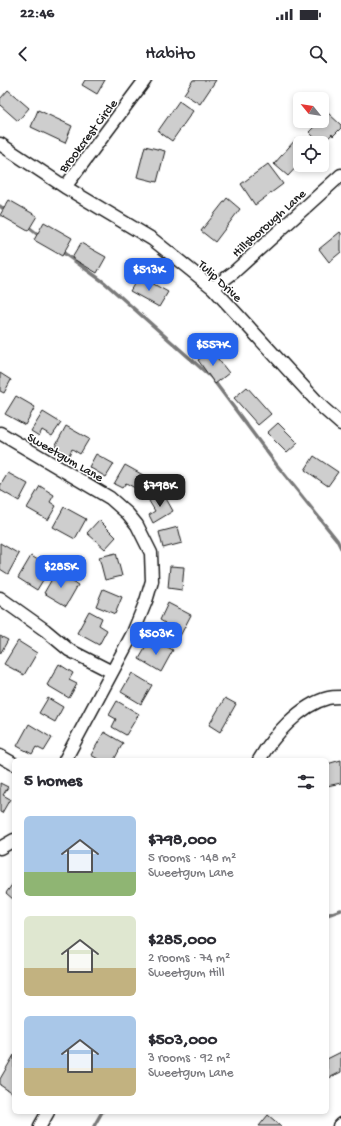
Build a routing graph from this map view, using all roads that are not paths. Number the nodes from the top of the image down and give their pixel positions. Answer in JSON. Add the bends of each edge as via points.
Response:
{"nodes":[{"id":1,"x":145,"y":80,"type":"edge"},
{"id":2,"x":0,"y":144,"type":"edge"},
{"id":3,"x":341,"y":175,"type":"edge"},
{"id":4,"x":65,"y":187,"type":"junction"},
{"id":5,"x":213,"y":288,"type":"junction"},
{"id":6,"x":341,"y":424,"type":"edge"},
{"id":7,"x":0,"y":433,"type":"edge"},
{"id":8,"x":0,"y":598,"type":"edge"},
{"id":9,"x":112,"y":672,"type":"junction"},
{"id":10,"x":341,"y":697,"type":"edge"},
{"id":11,"x":0,"y":756,"type":"edge"},
{"id":12,"x":66,"y":758,"type":"edge"},
{"id":13,"x":260,"y":758,"type":"edge"},
{"id":14,"x":12,"y":763,"type":"edge"},
{"id":15,"x":12,"y":841,"type":"edge"},
{"id":16,"x":0,"y":848,"type":"edge"},
{"id":17,"x":47,"y":1114,"type":"edge"},
{"id":18,"x":40,"y":1126,"type":"edge"}],
"edges":[{"from":1,"to":4,"type":"street","name":"Brookcrest Circle"},
{"from":2,"to":4,"type":"street","name":"Tulip Drive"},
{"from":3,"to":5,"type":"street","name":"Hillsborough Lane"},
{"from":4,"to":5,"type":"street","name":"Tulip Drive","via":[[152,239]]},
{"from":5,"to":6,"type":"street","name":"Tulip Drive","via":[[323,408]]},
{"from":7,"to":9,"type":"street","name":"Sweetgum Lane","via":[[110,498],[137,525],[151,553],[152,581],[146,601],[133,633]]},
{"from":8,"to":9,"type":"street","via":[[46,630],[69,650]]},
{"from":9,"to":12,"type":"street","name":"Sweetgum Lane"},
{"from":10,"to":13,"type":"street","via":[[329,697],[307,708],[287,724]]},
{"from":11,"to":14,"type":"street"},
{"from":15,"to":16,"type":"street"},
{"from":17,"to":18,"type":"street"}]}
